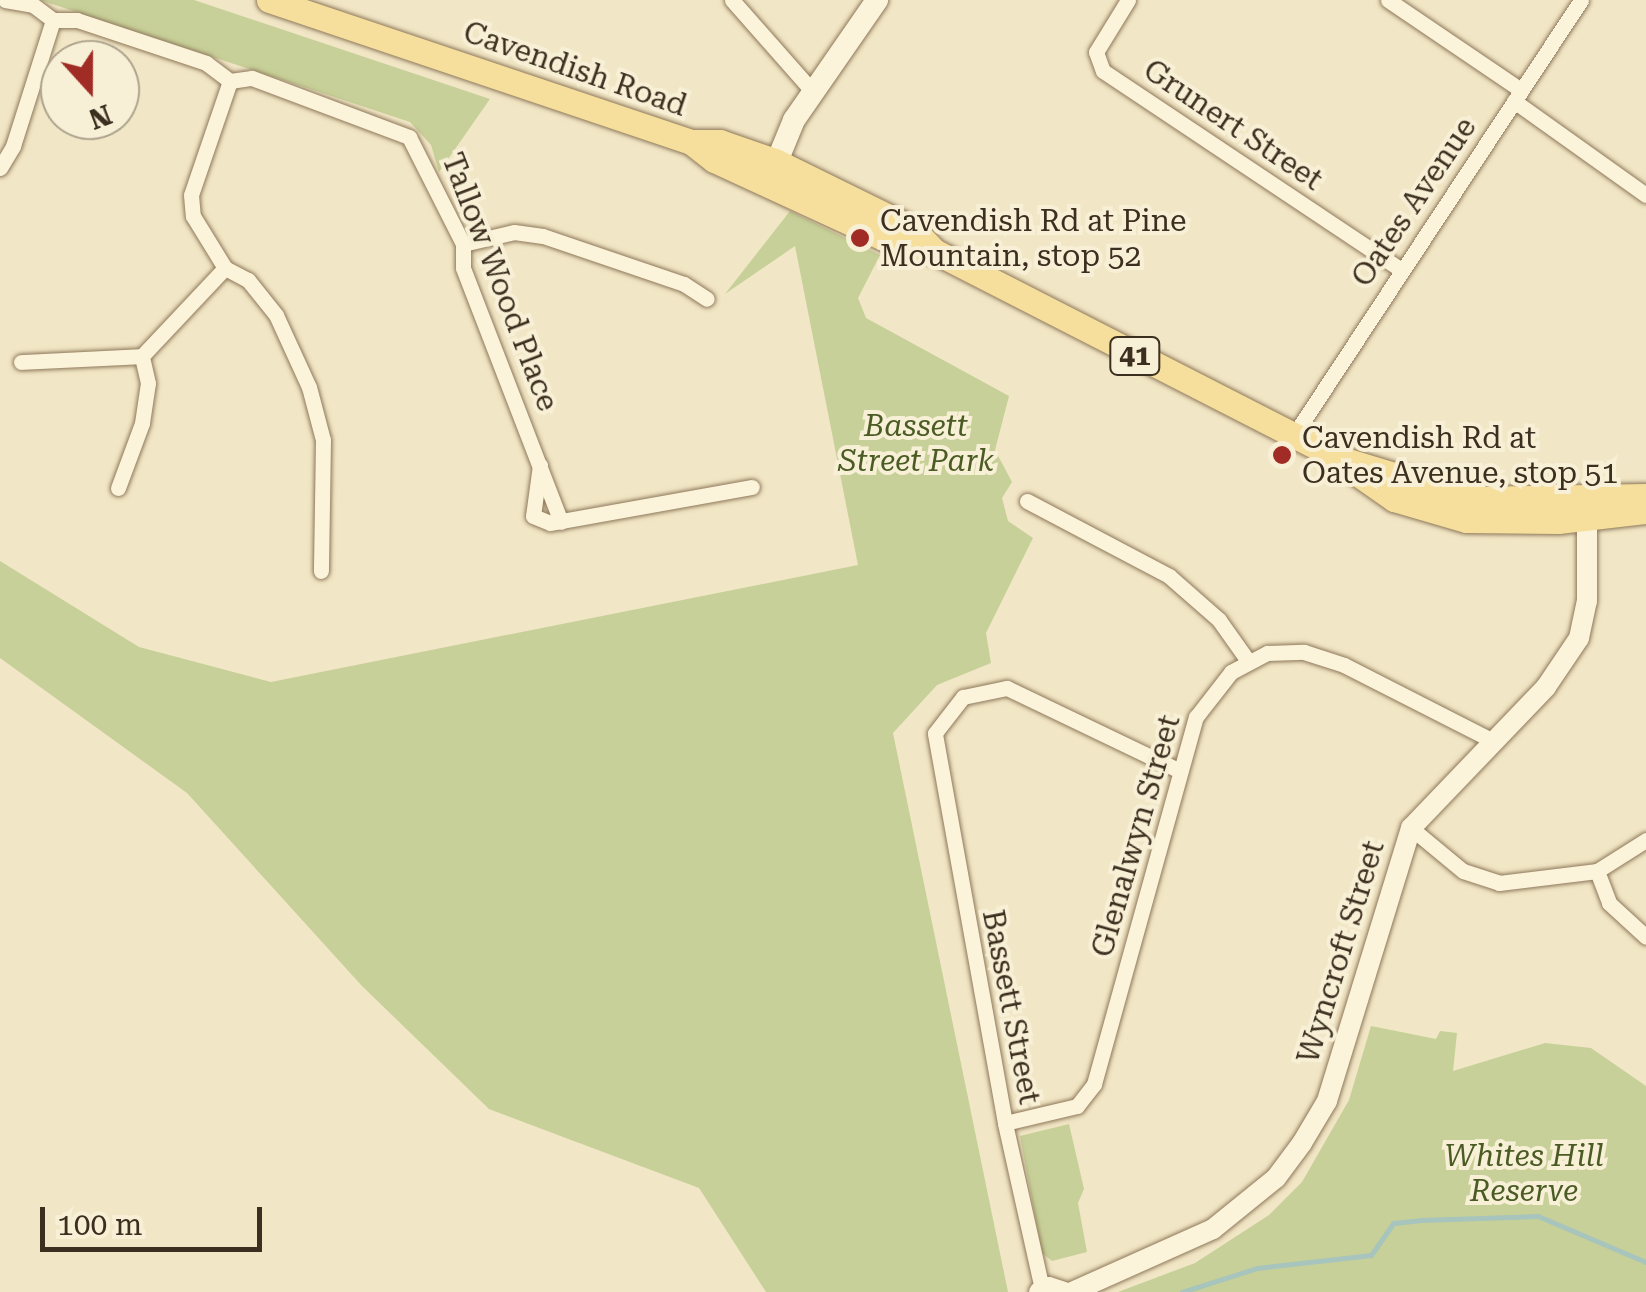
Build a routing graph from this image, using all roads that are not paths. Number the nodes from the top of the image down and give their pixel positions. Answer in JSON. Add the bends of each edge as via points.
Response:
{"nodes":[{"id":1,"x":5,"y":0,"type":"edge"},
{"id":2,"x":269,"y":0,"type":"edge"},
{"id":3,"x":732,"y":0,"type":"edge"},
{"id":4,"x":877,"y":0,"type":"edge"},
{"id":5,"x":1128,"y":0,"type":"edge"},
{"id":6,"x":1388,"y":0,"type":"edge"},
{"id":7,"x":1581,"y":0,"type":"edge"},
{"id":8,"x":53,"y":20,"type":"junction"},
{"id":9,"x":230,"y":80,"type":"junction"},
{"id":10,"x":814,"y":92,"type":"junction"},
{"id":11,"x":1518,"y":96,"type":"junction"},
{"id":12,"x":0,"y":168,"type":"edge"},
{"id":13,"x":772,"y":172,"type":"junction"},
{"id":14,"x":1646,"y":194,"type":"edge"},
{"id":15,"x":462,"y":244,"type":"junction"},
{"id":16,"x":225,"y":268,"type":"junction"},
{"id":17,"x":1401,"y":270,"type":"junction"},
{"id":18,"x":708,"y":299,"type":"dead end"},
{"id":19,"x":142,"y":356,"type":"junction"},
{"id":20,"x":22,"y":362,"type":"dead end"},
{"id":21,"x":1294,"y":435,"type":"junction"},
{"id":22,"x":541,"y":461,"type":"junction"},
{"id":23,"x":752,"y":487,"type":"dead end"},
{"id":24,"x":118,"y":488,"type":"dead end"},
{"id":25,"x":1646,"y":496,"type":"edge"},
{"id":26,"x":1027,"y":501,"type":"dead end"},
{"id":27,"x":1587,"y":509,"type":"junction"},
{"id":28,"x":1646,"y":511,"type":"edge"},
{"id":29,"x":561,"y":522,"type":"junction"},
{"id":30,"x":321,"y":571,"type":"dead end"},
{"id":31,"x":1248,"y":661,"type":"junction"},
{"id":32,"x":1491,"y":740,"type":"junction"},
{"id":33,"x":1180,"y":771,"type":"junction"},
{"id":34,"x":1411,"y":828,"type":"junction"},
{"id":35,"x":1646,"y":840,"type":"edge"},
{"id":36,"x":1597,"y":871,"type":"junction"},
{"id":37,"x":1646,"y":938,"type":"edge"},
{"id":38,"x":1004,"y":1123,"type":"junction"},
{"id":39,"x":1041,"y":1290,"type":"edge"},
{"id":40,"x":1064,"y":1292,"type":"edge"},
{"id":41,"x":1072,"y":1292,"type":"edge"}],
"edges":[{"from":1,"to":8,"type":"street","name":"Tallow Wood Place","via":[[33,6]]},
{"from":2,"to":13,"type":"main road","name":"Cavendish Road","number":"41","via":[[691,142],[720,142]]},
{"from":3,"to":10,"type":"street"},
{"from":4,"to":10,"type":"main road"},
{"from":5,"to":17,"type":"street","name":"Grunert Street","via":[[1096,52],[1103,71]]},
{"from":6,"to":11,"type":"street"},
{"from":7,"to":11,"type":"street","name":"Oates Avenue"},
{"from":8,"to":9,"type":"street","name":"Tallow Wood Place","via":[[76,20],[206,62]]},
{"from":8,"to":12,"type":"street"},
{"from":9,"to":15,"type":"street","name":"Tallow Wood Place","via":[[252,78],[409,137]]},
{"from":9,"to":16,"type":"street","via":[[191,195],[194,216]]},
{"from":10,"to":13,"type":"main road"},
{"from":11,"to":14,"type":"street"},
{"from":11,"to":17,"type":"street","name":"Oates Avenue"},
{"from":13,"to":21,"type":"main road","name":"Cavendish Road","number":"41","via":[[901,246],[934,251]]},
{"from":15,"to":18,"type":"street","via":[[514,232],[544,236],[684,284]]},
{"from":15,"to":22,"type":"street","name":"Tallow Wood Place","via":[[463,268]]},
{"from":16,"to":19,"type":"street"},
{"from":16,"to":30,"type":"street","via":[[248,280],[276,314],[317,412],[323,440]]},
{"from":17,"to":21,"type":"street","name":"Oates Avenue"},
{"from":19,"to":20,"type":"street"},
{"from":19,"to":24,"type":"street","via":[[148,384],[142,423]]},
{"from":21,"to":27,"type":"main road","name":"Cavendish Road","number":"41","via":[[1338,458],[1379,491],[1446,516],[1502,522]]},
{"from":22,"to":29,"type":"street","name":"Tallow Wood Place"},
{"from":22,"to":29,"type":"street","name":"Tallow Wood Place","via":[[534,516]]},
{"from":23,"to":29,"type":"street"},
{"from":25,"to":27,"type":"main road","name":"Cavendish Road","number":"41"},
{"from":26,"to":31,"type":"street","via":[[1169,576],[1219,620]]},
{"from":27,"to":28,"type":"main road","name":"Cavendish Road","number":"41"},
{"from":27,"to":32,"type":"street","name":"Wyncroft Street","via":[[1588,601],[1579,638],[1558,674]]},
{"from":31,"to":32,"type":"street","via":[[1304,652],[1344,665]]},
{"from":31,"to":33,"type":"street","name":"Glenalwyn Street","via":[[1212,692]]},
{"from":32,"to":34,"type":"street","name":"Wyncroft Street"},
{"from":33,"to":38,"type":"street","name":"Glenalwyn Street","via":[[1094,1084],[1077,1106]]},
{"from":33,"to":38,"type":"street","name":"Bassett Street","via":[[1008,688],[963,696],[935,733]]},
{"from":34,"to":36,"type":"street","via":[[1480,880]]},
{"from":34,"to":41,"type":"street","name":"Wyncroft Street","via":[[1327,1101],[1302,1144],[1276,1178],[1213,1229]]},
{"from":35,"to":36,"type":"street"},
{"from":36,"to":37,"type":"street","via":[[1610,904]]},
{"from":38,"to":39,"type":"street","name":"Bassett Street"},
{"from":39,"to":40,"type":"street"}]}
